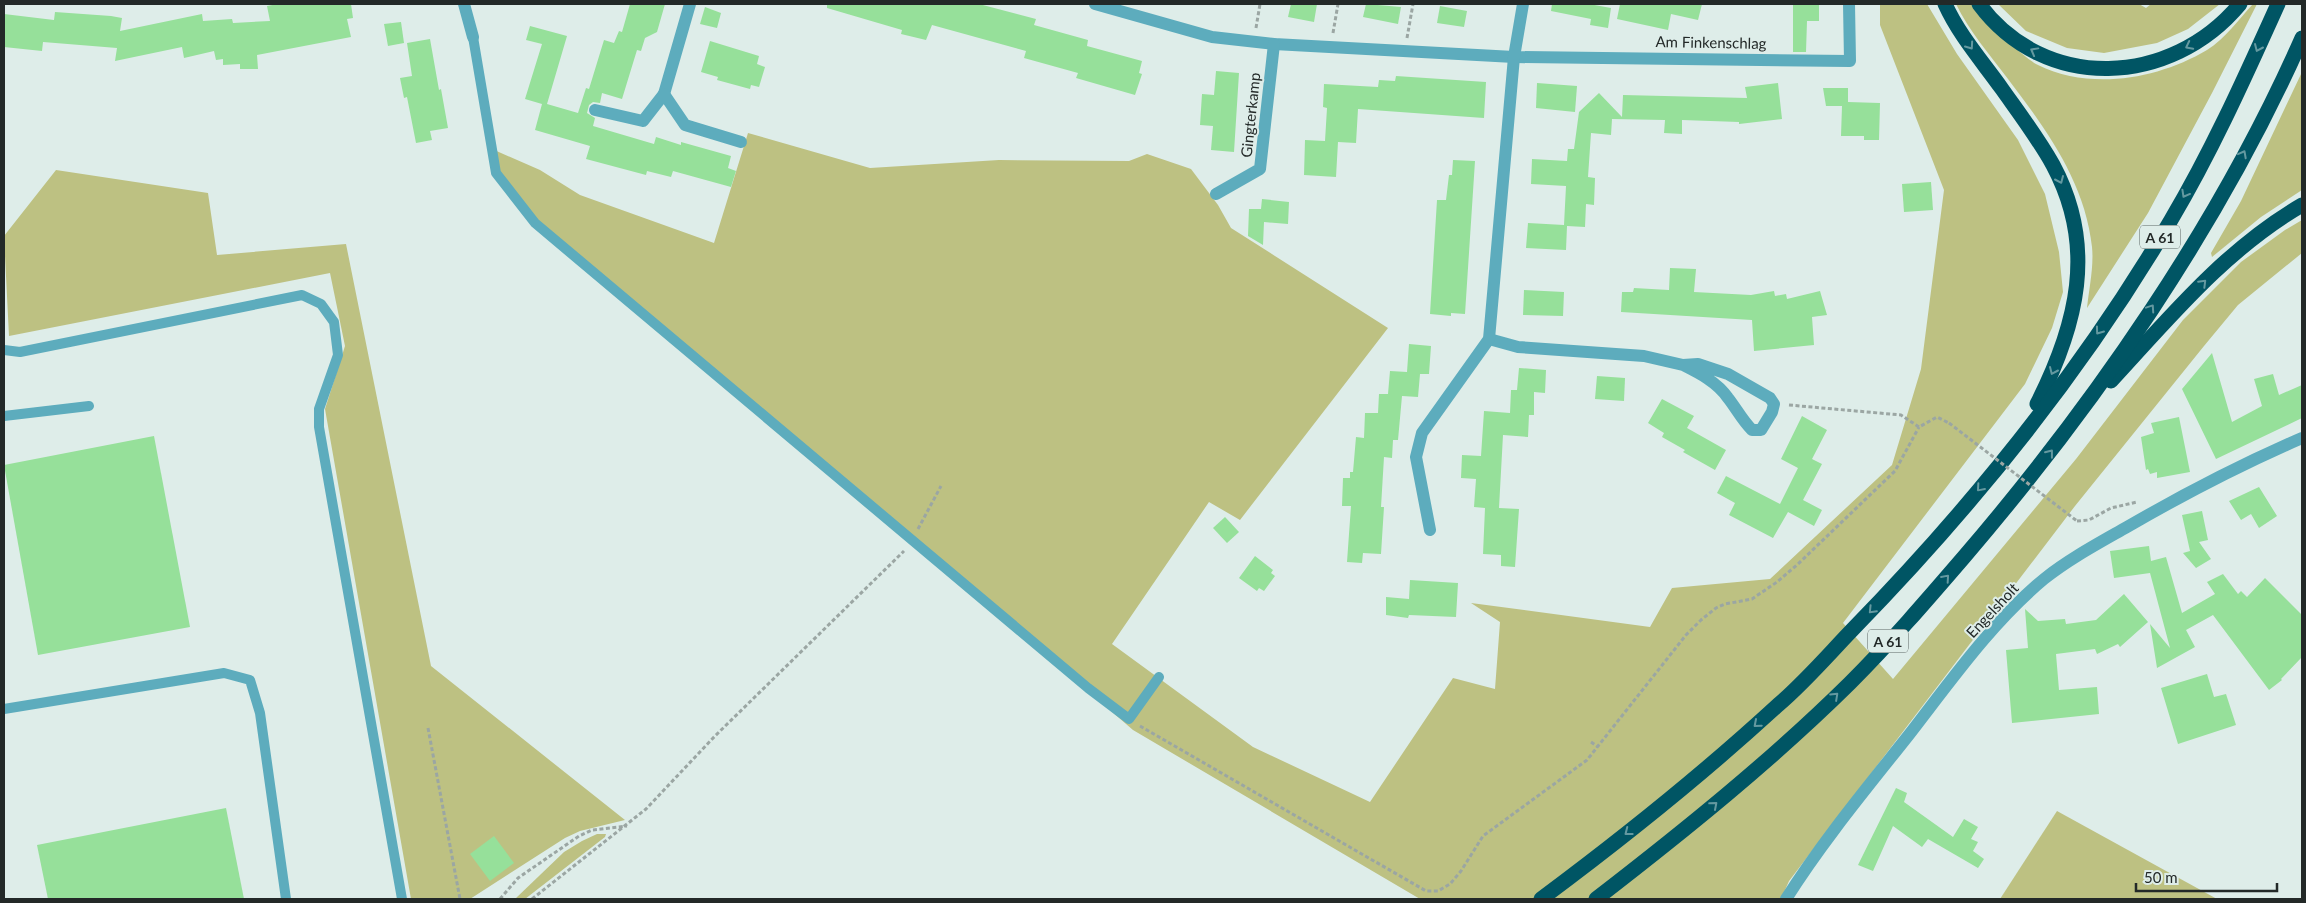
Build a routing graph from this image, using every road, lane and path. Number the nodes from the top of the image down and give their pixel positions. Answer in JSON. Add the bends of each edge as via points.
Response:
{"nodes":[{"id":1,"x":464,"y":4,"type":"edge"},
{"id":2,"x":690,"y":4,"type":"edge"},
{"id":3,"x":1096,"y":4,"type":"edge"},
{"id":4,"x":1260,"y":4,"type":"edge"},
{"id":5,"x":1338,"y":4,"type":"edge"},
{"id":6,"x":1413,"y":4,"type":"edge"},
{"id":7,"x":1523,"y":4,"type":"edge"},
{"id":8,"x":1849,"y":4,"type":"edge"},
{"id":9,"x":1945,"y":4,"type":"edge"},
{"id":10,"x":1979,"y":4,"type":"edge"},
{"id":11,"x":2240,"y":4,"type":"edge"},
{"id":12,"x":2278,"y":4,"type":"edge"},
{"id":13,"x":473,"y":37,"type":"joint"},
{"id":14,"x":2302,"y":38,"type":"edge"},
{"id":15,"x":1254,"y":42,"type":"junction"},
{"id":16,"x":1274,"y":44,"type":"junction"},
{"id":17,"x":1330,"y":47,"type":"junction"},
{"id":18,"x":1405,"y":51,"type":"junction"},
{"id":19,"x":1514,"y":56,"type":"junction"},
{"id":20,"x":664,"y":94,"type":"junction"},
{"id":21,"x":596,"y":110,"type":"dead end"},
{"id":22,"x":741,"y":142,"type":"dead end"},
{"id":23,"x":1216,"y":194,"type":"dead end"},
{"id":24,"x":2302,"y":206,"type":"edge"},
{"id":25,"x":1489,"y":339,"type":"junction"},
{"id":26,"x":4,"y":350,"type":"edge"},
{"id":27,"x":1683,"y":365,"type":"junction"},
{"id":28,"x":1774,"y":404,"type":"junction"},
{"id":29,"x":89,"y":406,"type":"dead end"},
{"id":30,"x":4,"y":416,"type":"edge"},
{"id":31,"x":2075,"y":421,"type":"junction"},
{"id":32,"x":1919,"y":427,"type":"junction"},
{"id":33,"x":2302,"y":438,"type":"edge"},
{"id":34,"x":2012,"y":451,"type":"junction"},
{"id":35,"x":941,"y":486,"type":"dead end"},
{"id":36,"x":2168,"y":503,"type":"junction"},
{"id":37,"x":1430,"y":530,"type":"dead end"},
{"id":38,"x":912,"y":540,"type":"junction"},
{"id":39,"x":1159,"y":677,"type":"dead end"},
{"id":40,"x":4,"y":708,"type":"edge"},
{"id":41,"x":1129,"y":719,"type":"junction"},
{"id":42,"x":428,"y":728,"type":"dead end"},
{"id":43,"x":1591,"y":742,"type":"dead end"},
{"id":44,"x":1598,"y":747,"type":"junction"},
{"id":45,"x":627,"y":826,"type":"junction"},
{"id":46,"x":286,"y":899,"type":"edge"},
{"id":47,"x":402,"y":899,"type":"edge"},
{"id":48,"x":460,"y":899,"type":"edge"},
{"id":49,"x":500,"y":899,"type":"edge"},
{"id":50,"x":532,"y":899,"type":"edge"},
{"id":51,"x":1541,"y":899,"type":"edge"},
{"id":52,"x":1596,"y":899,"type":"edge"},
{"id":53,"x":1786,"y":899,"type":"edge"}],
"edges":[{"from":1,"to":13,"type":"street"},
{"from":2,"to":20,"type":"street"},
{"from":3,"to":15,"type":"street","via":[[1212,37]]},
{"from":4,"to":15,"type":"path"},
{"from":5,"to":17,"type":"path"},
{"from":6,"to":18,"type":"path"},
{"from":7,"to":19,"type":"street"},
{"from":8,"to":19,"type":"street","name":"Am Finkenschlag","via":[[1850,61]]},
{"from":9,"to":34,"type":"highway","one_way":true,"via":[[1968,44],[2053,165],[2066,195],[2079,247],[2076,292],[2055,369]]},
{"from":11,"to":10,"type":"highway","one_way":true,"via":[[2198,42],[2176,53],[2127,68],[2102,69],[2049,60],[2008,36]]},
{"from":12,"to":34,"type":"highway","number":"A 61","one_way":true,"via":[[2246,75],[2170,221],[2103,325]]},
{"from":13,"to":38,"type":"lane","via":[[496,173],[535,223]]},
{"from":31,"to":14,"type":"highway","number":"A 61","one_way":true,"via":[[2180,265],[2235,170]]},
{"from":15,"to":16,"type":"street"},
{"from":16,"to":17,"type":"street"},
{"from":16,"to":23,"type":"street","name":"Gingterkamp","via":[[1260,169]]},
{"from":17,"to":18,"type":"street"},
{"from":18,"to":19,"type":"street"},
{"from":19,"to":25,"type":"street"},
{"from":20,"to":21,"type":"street","via":[[643,121]]},
{"from":20,"to":22,"type":"street","via":[[685,125]]},
{"from":31,"to":24,"type":"highway","one_way":true,"via":[[2213,273],[2266,227]]},
{"from":25,"to":27,"type":"street","via":[[1518,348],[1644,356]]},
{"from":25,"to":37,"type":"street","via":[[1422,433],[1416,457]]},
{"from":26,"to":47,"type":"lane","via":[[20,352],[302,295],[321,304],[334,322],[338,355],[319,409],[320,427]]},
{"from":27,"to":28,"type":"street","via":[[1714,368],[1764,394]]},
{"from":27,"to":28,"type":"street","via":[[1722,390],[1752,430],[1761,430]]},
{"from":28,"to":32,"type":"path","via":[[1900,415]]},
{"from":29,"to":30,"type":"lane"},
{"from":52,"to":31,"type":"highway","number":"A 61","one_way":true,"via":[[1677,837],[1851,682],[2008,506]]},
{"from":32,"to":36,"type":"path","bridge":true,"via":[[1937,417],[1949,424],[2077,521],[2089,520],[2122,505],[2143,500]]},
{"from":32,"to":44,"type":"path","via":[[1895,471],[1798,564],[1752,599],[1716,608],[1693,627]]},
{"from":33,"to":36,"type":"street","name":"Engelsholt"},
{"from":34,"to":51,"type":"highway","number":"A 61","one_way":true,"via":[[1899,582],[1780,704],[1667,802]]},
{"from":35,"to":38,"type":"path"},
{"from":36,"to":53,"type":"street","name":"Engelsholt","via":[[2052,574],[2006,614],[1844,818]]},
{"from":38,"to":41,"type":"lane"},
{"from":38,"to":45,"type":"path","via":[[894,562]]},
{"from":39,"to":41,"type":"lane"},
{"from":40,"to":46,"type":"lane","via":[[224,673],[250,680],[260,713]]},
{"from":41,"to":44,"type":"path","via":[[1426,891],[1438,891],[1450,884],[1483,836],[1575,770]]},
{"from":42,"to":48,"type":"path"},
{"from":43,"to":44,"type":"path"},
{"from":45,"to":49,"type":"path","via":[[592,830],[578,836],[518,878]]},
{"from":45,"to":50,"type":"path"}]}
